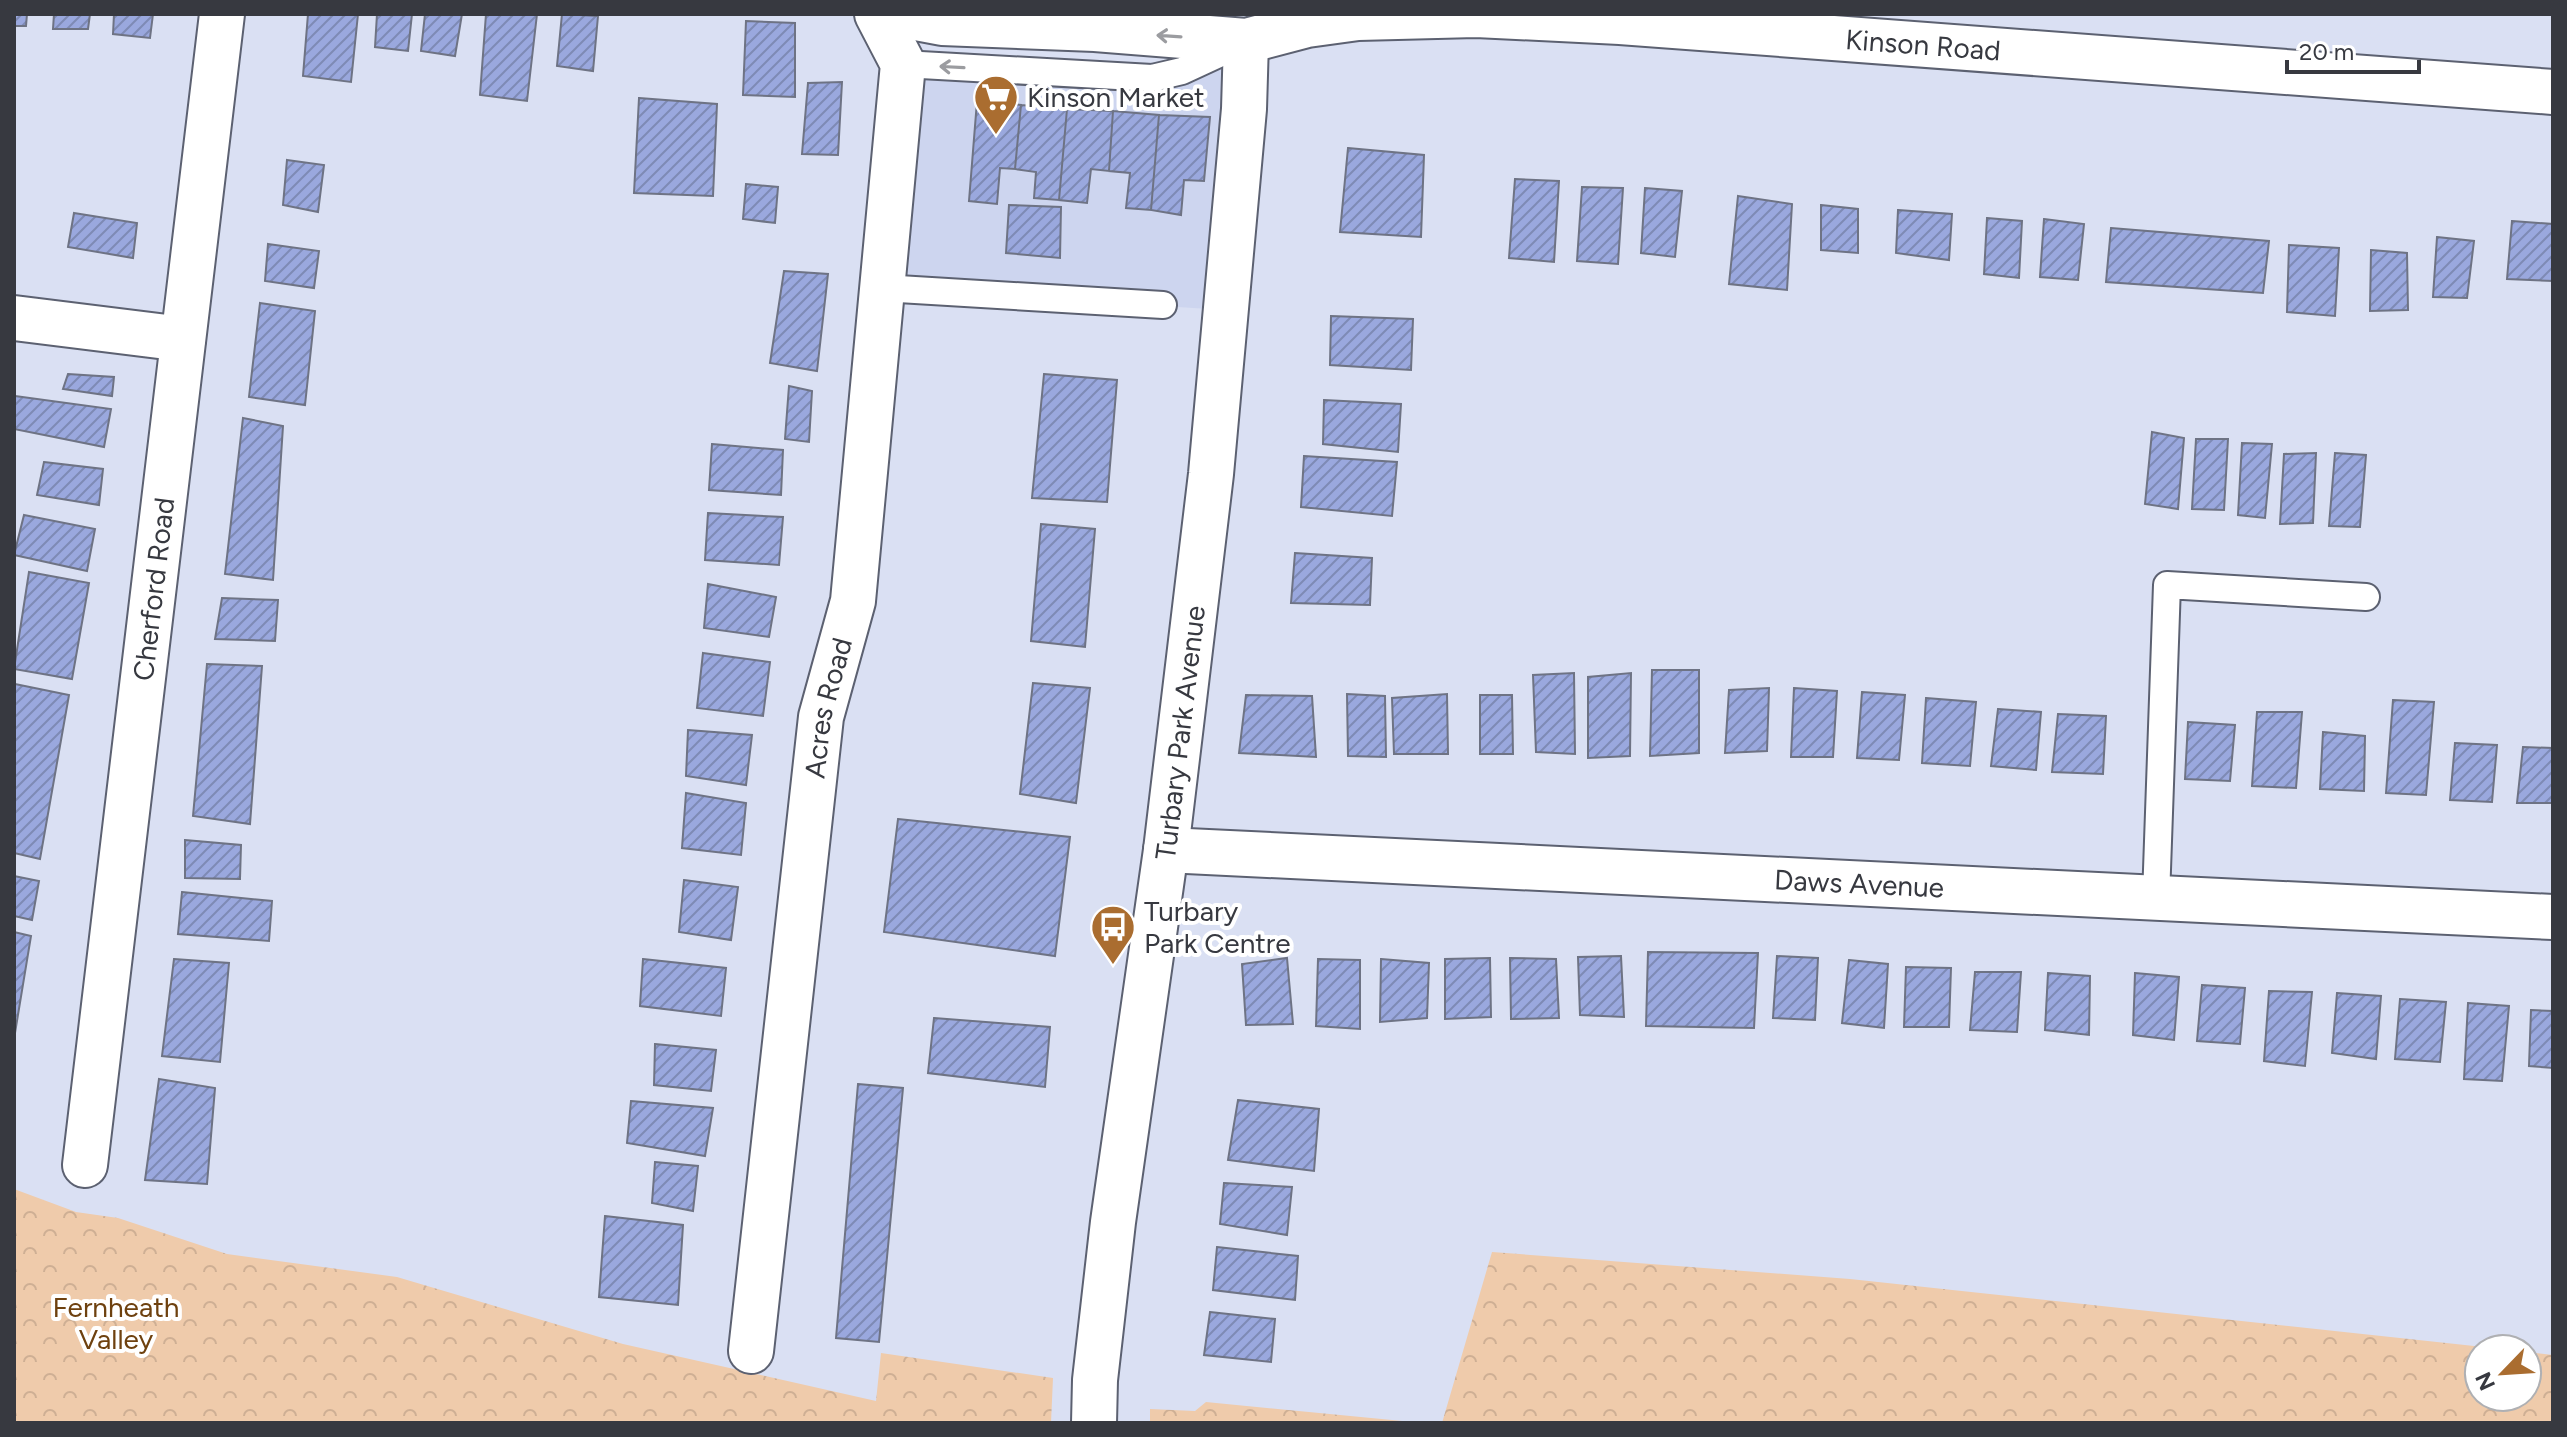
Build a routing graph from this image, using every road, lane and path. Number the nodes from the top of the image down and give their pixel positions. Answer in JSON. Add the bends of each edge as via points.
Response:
{"nodes":[{"id":1,"x":222,"y":14,"type":"edge"},
{"id":2,"x":877,"y":14,"type":"edge"},
{"id":3,"x":894,"y":14,"type":"edge"},
{"id":4,"x":1210,"y":14,"type":"edge"},
{"id":5,"x":1620,"y":18,"type":"edge"},
{"id":6,"x":942,"y":23,"type":"junction"},
{"id":7,"x":1246,"y":41,"type":"junction"},
{"id":8,"x":903,"y":64,"type":"junction"},
{"id":9,"x":2553,"y":92,"type":"edge"},
{"id":10,"x":882,"y":288,"type":"junction"},
{"id":11,"x":1163,"y":305,"type":"dead end"},
{"id":12,"x":14,"y":318,"type":"edge"},
{"id":13,"x":183,"y":339,"type":"junction"},
{"id":14,"x":2366,"y":597,"type":"dead end"},
{"id":15,"x":1166,"y":850,"type":"junction"},
{"id":16,"x":2156,"y":898,"type":"junction"},
{"id":17,"x":2553,"y":917,"type":"edge"},
{"id":18,"x":85,"y":1165,"type":"dead end"},
{"id":19,"x":751,"y":1351,"type":"dead end"},
{"id":20,"x":1094,"y":1423,"type":"edge"}],
"edges":[{"from":1,"to":13,"type":"street","name":"Cherford Road"},
{"from":2,"to":8,"type":"street"},
{"from":3,"to":6,"type":"street","name":"Kinson Road"},
{"from":4,"to":7,"type":"street"},
{"from":5,"to":7,"type":"street","name":"Kinson Road","via":[[1358,18]]},
{"from":5,"to":9,"type":"street","name":"Kinson Road"},
{"from":7,"to":6,"type":"street","name":"Kinson Road","one_way":true},
{"from":6,"to":8,"type":"street"},
{"from":7,"to":8,"type":"lane","one_way":true,"via":[[1182,71],[1152,78]]},
{"from":7,"to":15,"type":"street","name":"Turbary Park Avenue","via":[[1211,474]]},
{"from":8,"to":10,"type":"street","name":"Acres Road"},
{"from":10,"to":11,"type":"lane"},
{"from":10,"to":19,"type":"street","name":"Acres Road","via":[[853,601],[821,717]]},
{"from":12,"to":13,"type":"street"},
{"from":13,"to":18,"type":"street","name":"Cherford Road"},
{"from":14,"to":16,"type":"lane","via":[[2167,585]]},
{"from":15,"to":16,"type":"street","name":"Daws Avenue"},
{"from":15,"to":20,"type":"street","name":"Turbary Park Avenue","via":[[1113,1222]]},
{"from":16,"to":17,"type":"street","name":"Daws Avenue"}]}
